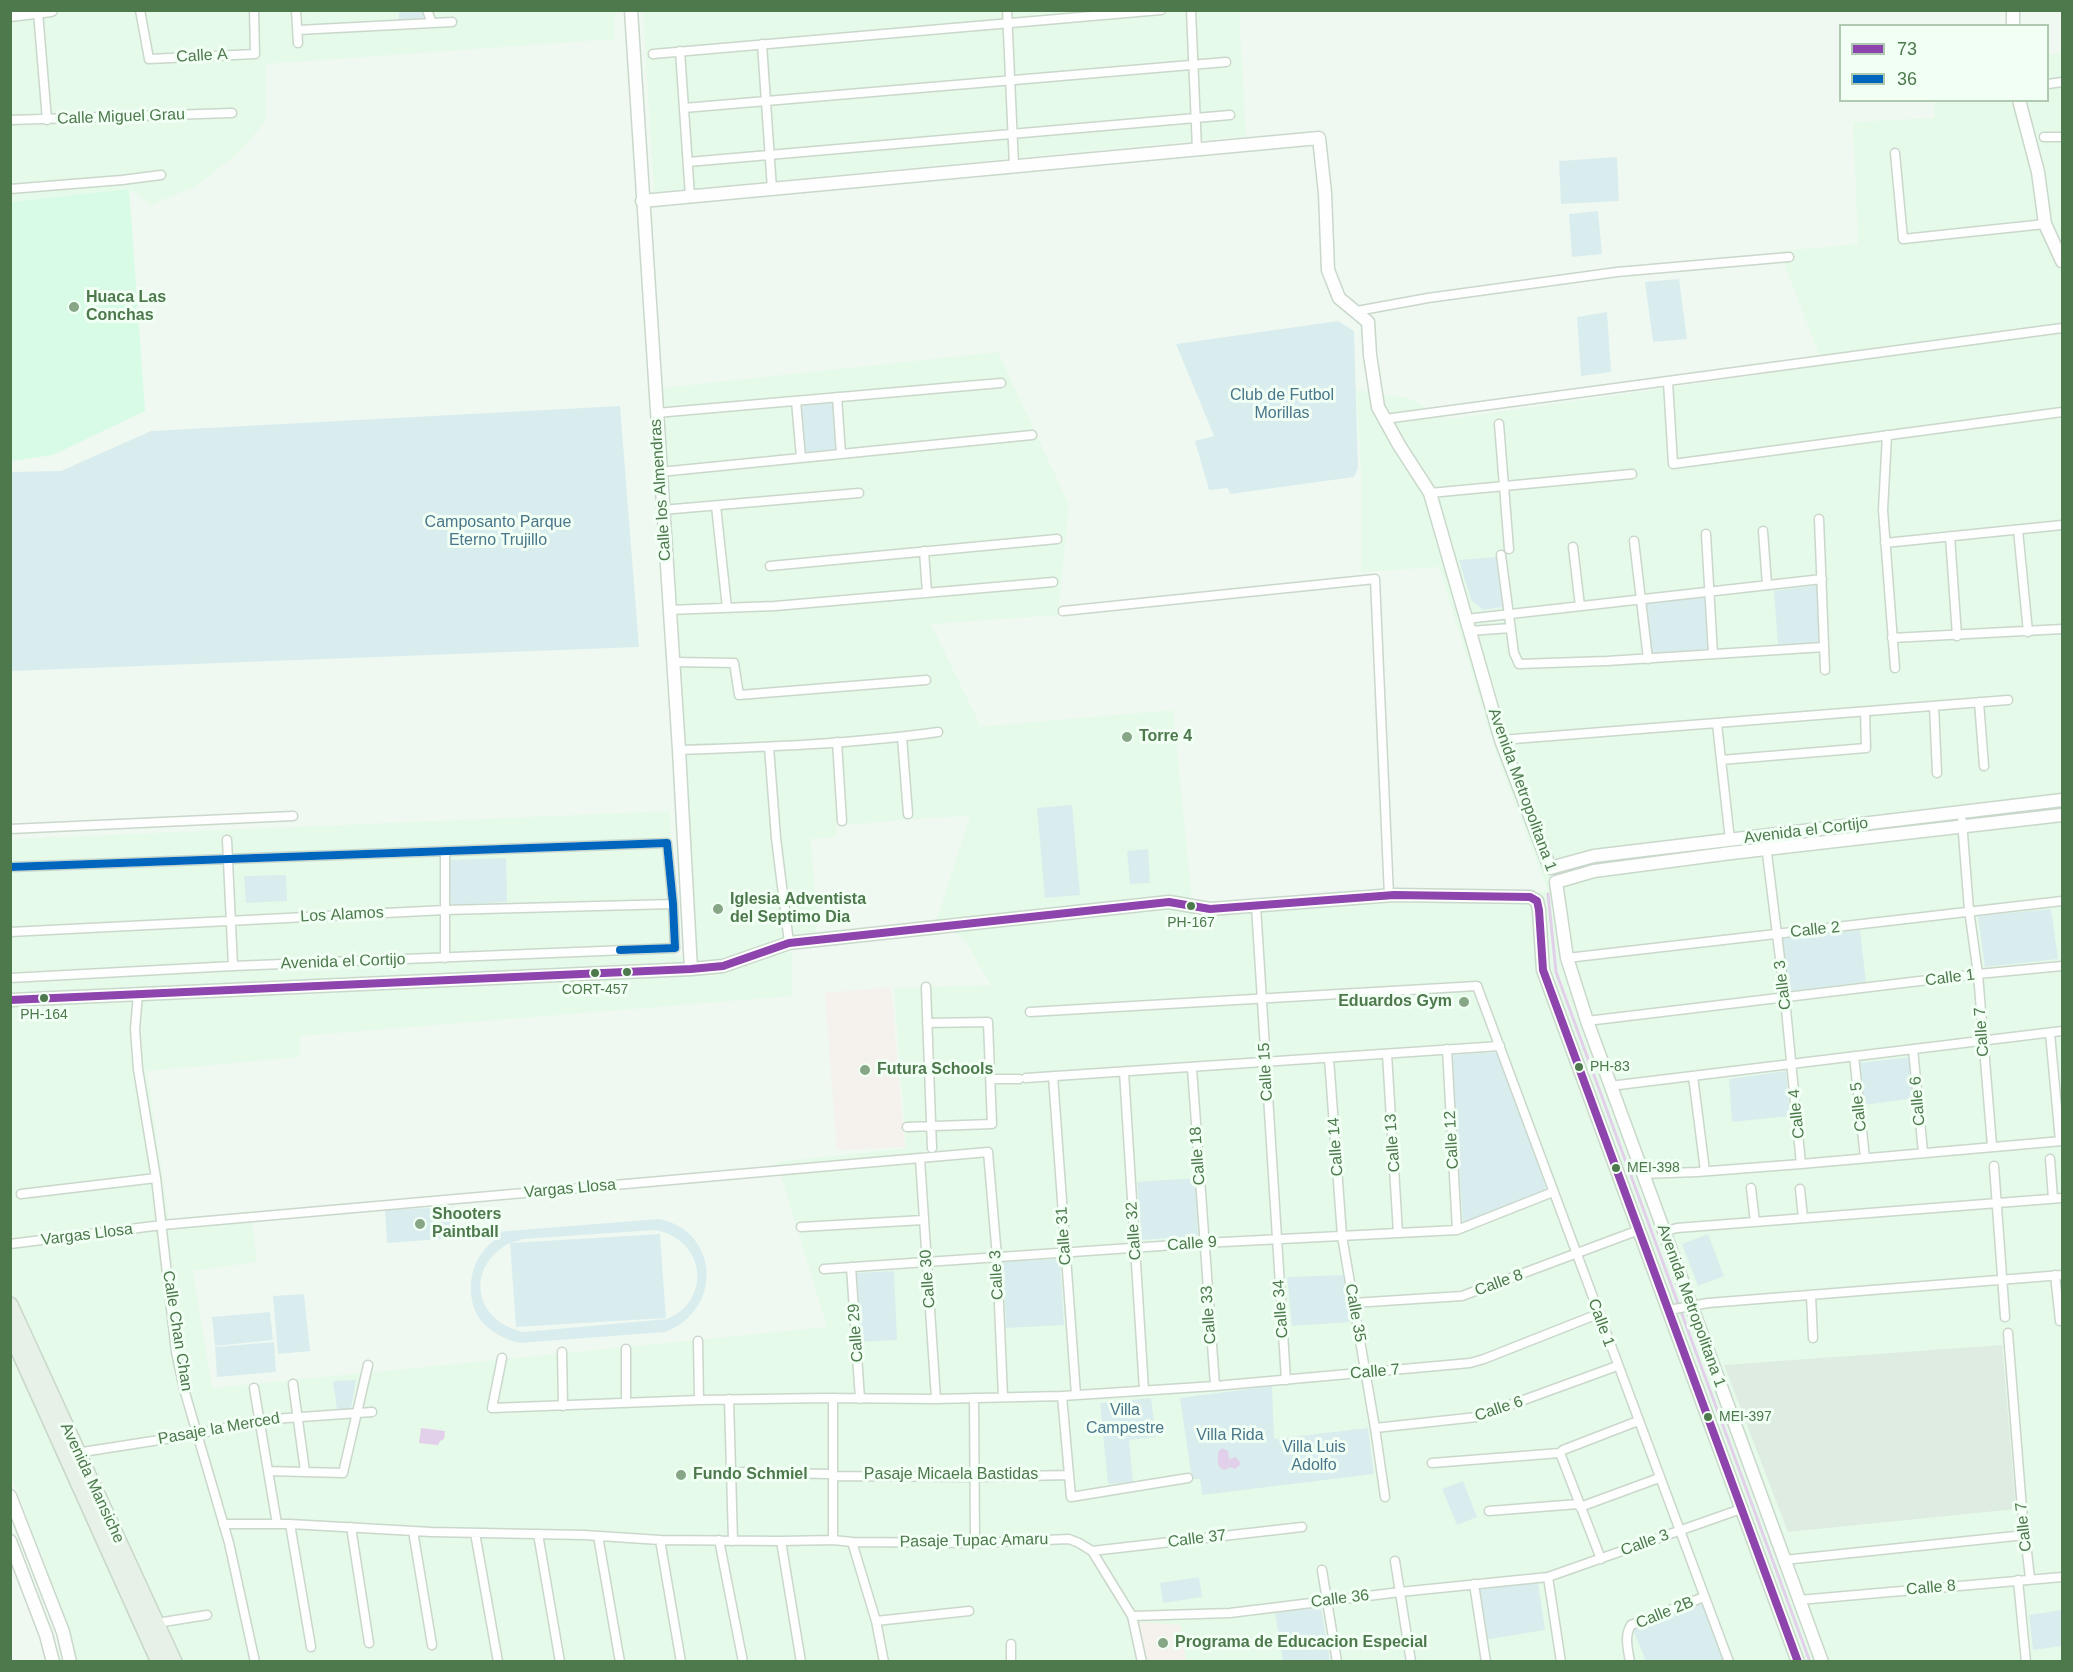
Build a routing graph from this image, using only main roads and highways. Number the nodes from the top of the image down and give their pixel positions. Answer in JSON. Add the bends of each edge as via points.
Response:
{"nodes":[{"id":1,"x":10,"y":1305,"type":"edge"},
{"id":2,"x":10,"y":1331,"type":"edge"},
{"id":3,"x":25,"y":1350,"type":"junction"},
{"id":4,"x":141,"y":1605,"type":"junction"},
{"id":5,"x":159,"y":1662,"type":"edge"},
{"id":6,"x":174,"y":1662,"type":"edge"}],
"edges":[{"from":1,"to":3,"type":"highway","name":"Avenida Mansiche"},
{"from":2,"to":3,"type":"highway","name":"Avenida Mansiche"},
{"from":3,"to":4,"type":"highway","name":"Avenida Mansiche"},
{"from":4,"to":5,"type":"highway","name":"Avenida Mansiche"},
{"from":4,"to":6,"type":"highway","name":"Avenida Mansiche","via":[[156,1623]]}]}
